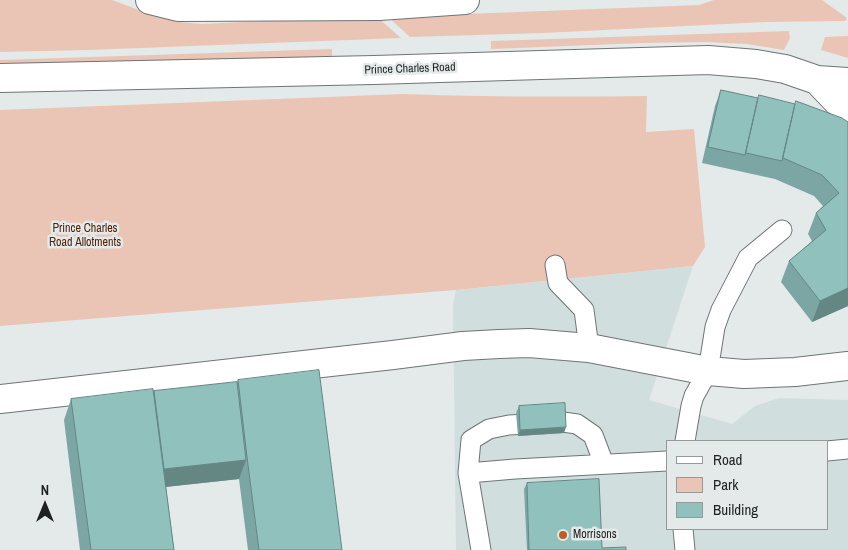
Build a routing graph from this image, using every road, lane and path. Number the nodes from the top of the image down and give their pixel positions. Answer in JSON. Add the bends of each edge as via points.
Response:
{"nodes":[{"id":1,"x":150,"y":0,"type":"edge"},
{"id":2,"x":466,"y":0,"type":"edge"},
{"id":3,"x":0,"y":78,"type":"edge"},
{"id":4,"x":818,"y":80,"type":"junction"},
{"id":5,"x":848,"y":82,"type":"edge"},
{"id":6,"x":848,"y":108,"type":"edge"},
{"id":7,"x":782,"y":230,"type":"dead end"},
{"id":8,"x":555,"y":265,"type":"dead end"},
{"id":9,"x":589,"y":348,"type":"junction"},
{"id":10,"x":848,"y":366,"type":"edge"},
{"id":11,"x":708,"y":371,"type":"junction"},
{"id":12,"x":0,"y":399,"type":"edge"},
{"id":13,"x":685,"y":440,"type":"edge"},
{"id":14,"x":848,"y":449,"type":"edge"},
{"id":15,"x":828,"y":451,"type":"edge"},
{"id":16,"x":666,"y":461,"type":"edge"},
{"id":17,"x":604,"y":464,"type":"junction"},
{"id":18,"x":468,"y":473,"type":"junction"},
{"id":19,"x":683,"y":530,"type":"edge"},
{"id":20,"x":481,"y":550,"type":"edge"},
{"id":21,"x":685,"y":550,"type":"edge"}],
"edges":[{"from":1,"to":2,"type":"street","via":[[178,7],[380,6]]},
{"from":3,"to":4,"type":"street","name":"Prince Charles Road","via":[[708,60],[784,69]]},
{"from":4,"to":5,"type":"street","name":"Prince Charles Road"},
{"from":4,"to":6,"type":"street","name":"Prince Charles Road"},
{"from":7,"to":11,"type":"lane","via":[[748,258],[721,310]]},
{"from":8,"to":9,"type":"lane","via":[[558,283],[584,310]]},
{"from":9,"to":11,"type":"street"},
{"from":9,"to":12,"type":"street","via":[[529,343],[463,346]]},
{"from":10,"to":11,"type":"street","via":[[744,374]]},
{"from":11,"to":13,"type":"lane","via":[[694,396]]},
{"from":14,"to":15,"type":"lane"},
{"from":16,"to":17,"type":"lane"},
{"from":17,"to":18,"type":"lane"},
{"from":17,"to":18,"type":"lane","via":[[593,435],[578,424],[509,425],[489,429],[471,440]]},
{"from":18,"to":20,"type":"lane"},
{"from":19,"to":21,"type":"lane"}]}
